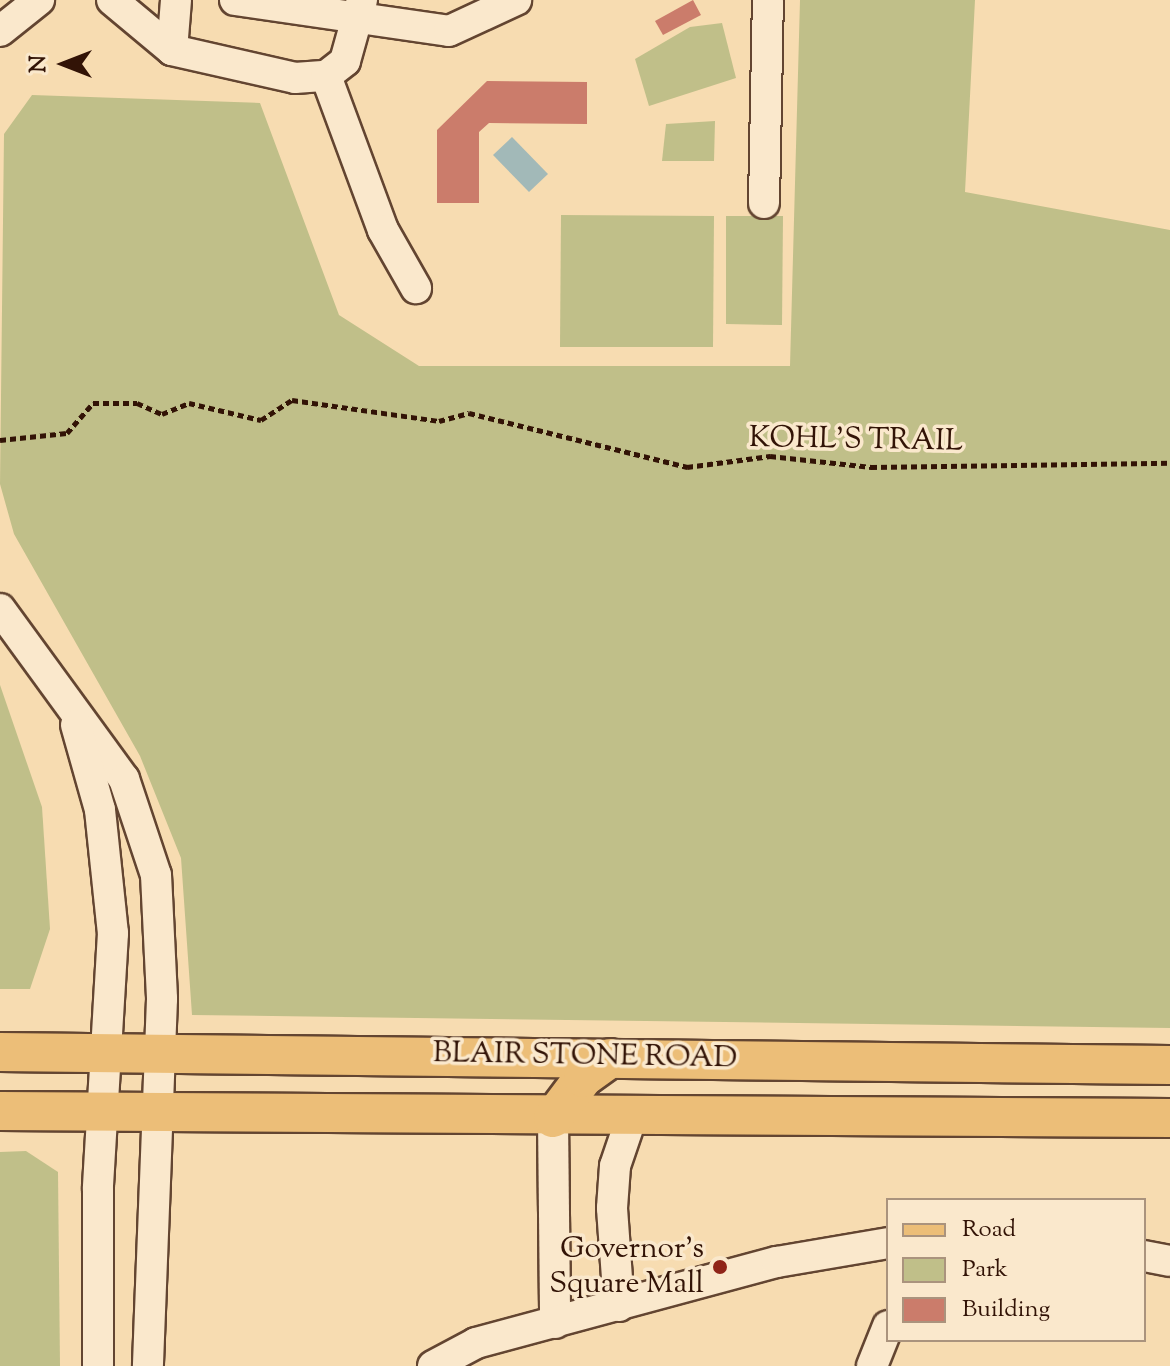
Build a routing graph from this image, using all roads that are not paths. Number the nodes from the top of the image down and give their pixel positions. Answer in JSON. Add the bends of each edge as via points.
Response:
{"nodes":[{"id":1,"x":39,"y":0,"type":"edge"},
{"id":2,"x":112,"y":0,"type":"edge"},
{"id":3,"x":176,"y":0,"type":"edge"},
{"id":4,"x":235,"y":0,"type":"edge"},
{"id":5,"x":516,"y":0,"type":"edge"},
{"id":6,"x":768,"y":0,"type":"edge"},
{"id":7,"x":360,"y":10,"type":"edge"},
{"id":8,"x":0,"y":31,"type":"edge"},
{"id":9,"x":172,"y":50,"type":"junction"},
{"id":10,"x":326,"y":76,"type":"junction"},
{"id":11,"x":764,"y":203,"type":"dead end"},
{"id":12,"x":416,"y":288,"type":"dead end"},
{"id":13,"x":0,"y":609,"type":"edge"},
{"id":14,"x":63,"y":697,"type":"junction"},
{"id":15,"x":107,"y":1051,"type":"junction"},
{"id":16,"x":161,"y":1051,"type":"junction"},
{"id":17,"x":0,"y":1052,"type":"edge"},
{"id":18,"x":611,"y":1058,"type":"junction"},
{"id":19,"x":1170,"y":1065,"type":"edge"},
{"id":20,"x":0,"y":1111,"type":"edge"},
{"id":21,"x":101,"y":1112,"type":"junction"},
{"id":22,"x":156,"y":1114,"type":"junction"},
{"id":23,"x":553,"y":1118,"type":"junction"},
{"id":24,"x":1170,"y":1118,"type":"edge"},
{"id":25,"x":631,"y":1119,"type":"junction"},
{"id":26,"x":886,"y":1243,"type":"edge"},
{"id":27,"x":1146,"y":1256,"type":"edge"},
{"id":28,"x":1170,"y":1261,"type":"edge"},
{"id":29,"x":619,"y":1306,"type":"junction"},
{"id":30,"x":555,"y":1323,"type":"junction"},
{"id":31,"x":886,"y":1331,"type":"edge"},
{"id":32,"x":98,"y":1366,"type":"edge"},
{"id":33,"x":148,"y":1366,"type":"edge"},
{"id":34,"x":433,"y":1366,"type":"edge"},
{"id":35,"x":872,"y":1366,"type":"edge"}],
"edges":[{"from":1,"to":8,"type":"street"},
{"from":2,"to":9,"type":"street"},
{"from":3,"to":9,"type":"street"},
{"from":4,"to":7,"type":"street"},
{"from":5,"to":7,"type":"street","via":[[449,31]]},
{"from":6,"to":11,"type":"street"},
{"from":7,"to":10,"type":"street","via":[[345,61]]},
{"from":9,"to":10,"type":"street","via":[[295,78]]},
{"from":10,"to":12,"type":"street","via":[[383,230]]},
{"from":13,"to":14,"type":"street"},
{"from":14,"to":15,"type":"street","via":[[85,742],[100,810],[113,933]]},
{"from":14,"to":16,"type":"street","via":[[103,743],[144,825],[163,931]]},
{"from":15,"to":16,"type":"main road","name":"BLAIR STONE ROAD"},
{"from":15,"to":17,"type":"main road","name":"BLAIR STONE ROAD"},
{"from":15,"to":21,"type":"street"},
{"from":16,"to":18,"type":"main road","name":"BLAIR STONE ROAD"},
{"from":16,"to":22,"type":"street"},
{"from":18,"to":19,"type":"main road","name":"BLAIR STONE ROAD"},
{"from":18,"to":23,"type":"main road","via":[[583,1078]]},
{"from":20,"to":21,"type":"main road","name":"BLAIR STONE ROAD"},
{"from":21,"to":22,"type":"main road","name":"BLAIR STONE ROAD"},
{"from":21,"to":32,"type":"street"},
{"from":22,"to":23,"type":"main road","name":"BLAIR STONE ROAD"},
{"from":22,"to":33,"type":"street"},
{"from":23,"to":25,"type":"main road","name":"BLAIR STONE ROAD"},
{"from":23,"to":30,"type":"street"},
{"from":24,"to":25,"type":"main road","name":"BLAIR STONE ROAD"},
{"from":25,"to":29,"type":"street","via":[[612,1208]]},
{"from":26,"to":29,"type":"street","via":[[777,1262]]},
{"from":27,"to":28,"type":"street"},
{"from":29,"to":30,"type":"street"},
{"from":30,"to":34,"type":"street","via":[[476,1343]]},
{"from":31,"to":35,"type":"street"}]}
